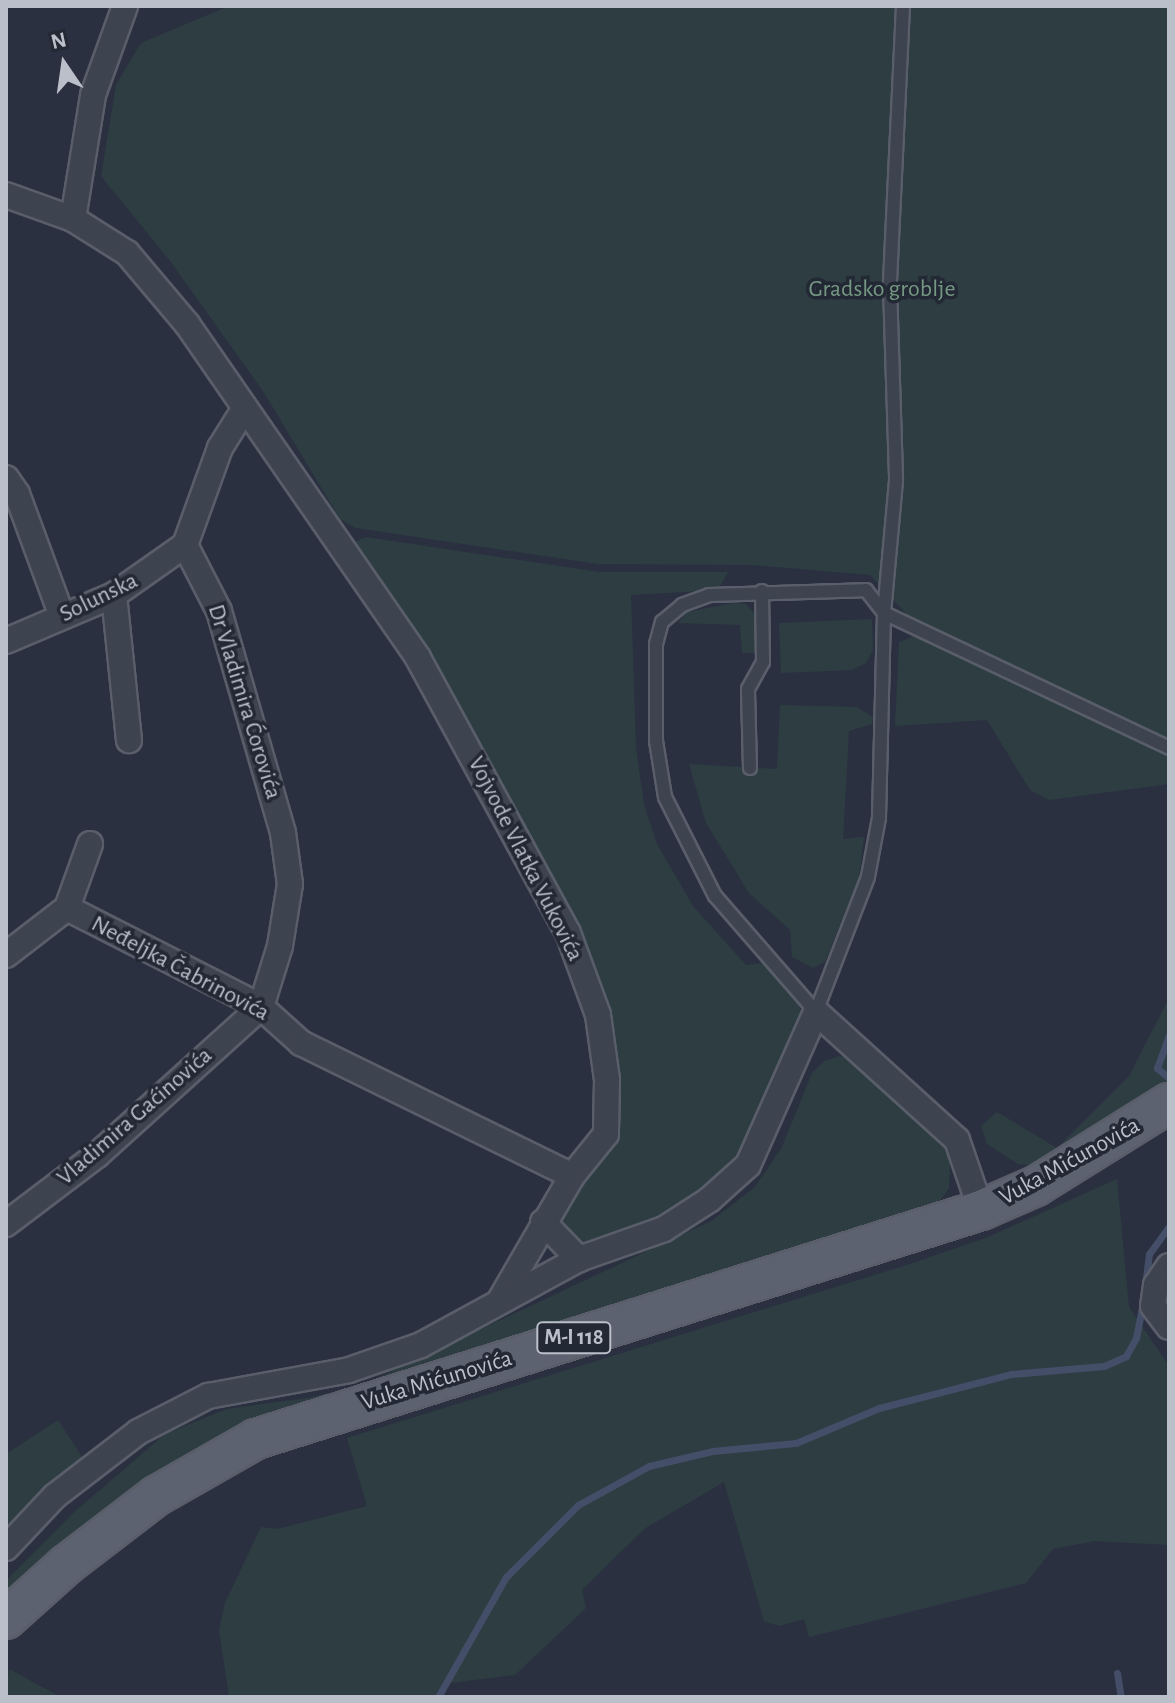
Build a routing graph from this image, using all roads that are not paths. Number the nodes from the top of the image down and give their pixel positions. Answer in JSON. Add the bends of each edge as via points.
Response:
{"nodes":[{"id":1,"x":125,"y":6,"type":"edge"},
{"id":2,"x":903,"y":6,"type":"edge"},
{"id":3,"x":6,"y":195,"type":"edge"},
{"id":4,"x":73,"y":219,"type":"junction"},
{"id":5,"x":243,"y":411,"type":"junction"},
{"id":6,"x":6,"y":478,"type":"edge"},
{"id":7,"x":185,"y":545,"type":"junction"},
{"id":8,"x":762,"y":591,"type":"junction"},
{"id":9,"x":114,"y":595,"type":"junction"},
{"id":10,"x":884,"y":613,"type":"junction"},
{"id":11,"x":62,"y":616,"type":"junction"},
{"id":12,"x":6,"y":641,"type":"edge"},
{"id":13,"x":129,"y":740,"type":"dead end"},
{"id":14,"x":1169,"y":748,"type":"edge"},
{"id":15,"x":750,"y":768,"type":"dead end"},
{"id":16,"x":90,"y":844,"type":"dead end"},
{"id":17,"x":67,"y":908,"type":"junction"},
{"id":18,"x":6,"y":955,"type":"edge"},
{"id":19,"x":261,"y":1007,"type":"junction"},
{"id":20,"x":816,"y":1012,"type":"junction"},
{"id":21,"x":1169,"y":1103,"type":"edge"},
{"id":22,"x":572,"y":1176,"type":"junction"},
{"id":23,"x":981,"y":1210,"type":"junction"},
{"id":24,"x":543,"y":1222,"type":"junction"},
{"id":25,"x":6,"y":1224,"type":"edge"},
{"id":26,"x":579,"y":1259,"type":"junction"},
{"id":27,"x":1169,"y":1266,"type":"edge"},
{"id":28,"x":500,"y":1300,"type":"junction"},
{"id":29,"x":1169,"y":1327,"type":"edge"},
{"id":30,"x":6,"y":1548,"type":"edge"},
{"id":31,"x":6,"y":1619,"type":"edge"}],
"edges":[{"from":1,"to":4,"type":"street","via":[[93,95]]},
{"from":2,"to":10,"type":"lane","via":[[890,286],[896,481]]},
{"from":3,"to":4,"type":"street","name":"Vojvode Vlatka Vukovića"},
{"from":4,"to":5,"type":"street","name":"Vojvode Vlatka Vukovića","via":[[127,253],[187,324]]},
{"from":5,"to":7,"type":"street","via":[[220,448]]},
{"from":5,"to":22,"type":"street","name":"Vojvode Vlatka Vukovića","via":[[418,658],[568,933],[598,1015],[607,1080],[606,1134]]},
{"from":6,"to":11,"type":"street","via":[[17,494]]},
{"from":7,"to":9,"type":"street","name":"Solunska"},
{"from":7,"to":19,"type":"street","name":"Dr Vladimira Ćorovića","via":[[219,611],[283,833],[290,884],[280,946]]},
{"from":8,"to":10,"type":"lane","via":[[866,590]]},
{"from":8,"to":15,"type":"lane","via":[[763,662],[748,689]]},
{"from":8,"to":20,"type":"lane","via":[[709,595],[682,605],[662,622],[656,644],[656,741],[665,797],[715,896]]},
{"from":9,"to":11,"type":"street","name":"Solunska"},
{"from":9,"to":13,"type":"street"},
{"from":10,"to":14,"type":"lane"},
{"from":10,"to":20,"type":"lane","via":[[879,818],[868,877]]},
{"from":11,"to":12,"type":"street","name":"Solunska"},
{"from":16,"to":17,"type":"street"},
{"from":17,"to":18,"type":"street","name":"Neđeljka Čabrinovića"},
{"from":17,"to":19,"type":"street","name":"Neđeljka Čabrinovića"},
{"from":19,"to":22,"type":"street","name":"Neđeljka Čabrinovića","via":[[301,1043]]},
{"from":19,"to":25,"type":"street","name":"Vladimira Gaćinovića","via":[[97,1155]]},
{"from":20,"to":23,"type":"street","via":[[957,1140]]},
{"from":20,"to":26,"type":"street","via":[[748,1165],[709,1200],[664,1229]]},
{"from":21,"to":23,"type":"main road","name":"Vuka Mićunovića","number":"M-I 118","via":[[1061,1172]]},
{"from":22,"to":24,"type":"street","name":"Vojvode Vlatka Vukovića"},
{"from":23,"to":31,"type":"main road","name":"Vuka Mićunovića","number":"M-I 118","via":[[256,1439],[156,1496]]},
{"from":24,"to":26,"type":"street"},
{"from":24,"to":28,"type":"street","name":"Vojvode Vlatka Vukovića"},
{"from":26,"to":28,"type":"street"},
{"from":27,"to":29,"type":"street","via":[[1156,1285],[1153,1306]]},
{"from":28,"to":30,"type":"street","via":[[421,1345],[349,1370],[208,1396],[138,1432],[55,1496]]}]}
